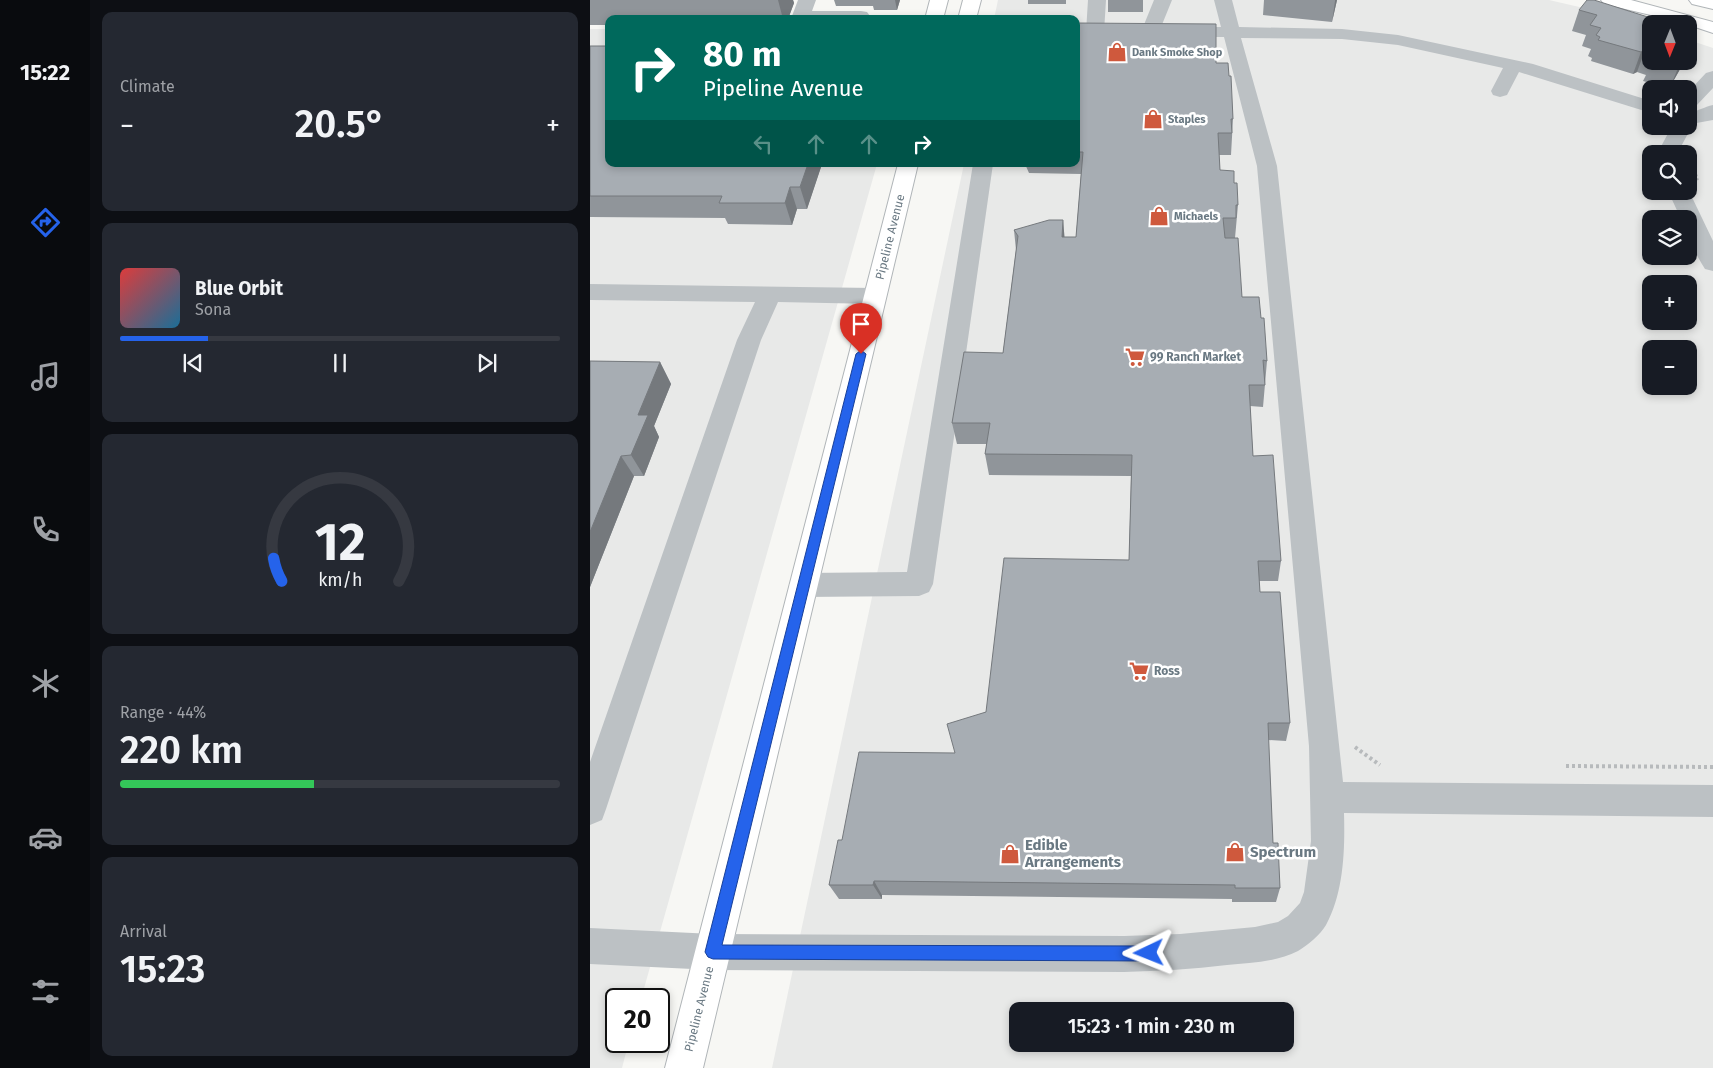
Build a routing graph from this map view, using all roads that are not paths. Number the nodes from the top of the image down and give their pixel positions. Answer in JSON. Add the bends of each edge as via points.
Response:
{"nodes":[{"id":1,"x":807,"y":0,"type":"edge"},
{"id":2,"x":939,"y":0,"type":"edge"},
{"id":3,"x":972,"y":0,"type":"edge"},
{"id":4,"x":1097,"y":0,"type":"edge"},
{"id":5,"x":1163,"y":0,"type":"edge"},
{"id":6,"x":1223,"y":0,"type":"edge"},
{"id":7,"x":1610,"y":0,"type":"edge"},
{"id":8,"x":1698,"y":0,"type":"edge"},
{"id":9,"x":1713,"y":4,"type":"edge"},
{"id":10,"x":801,"y":15,"type":"edge"},
{"id":11,"x":935,"y":15,"type":"edge"},
{"id":12,"x":968,"y":15,"type":"edge"},
{"id":13,"x":1713,"y":28,"type":"edge"},
{"id":14,"x":1095,"y":32,"type":"junction"},
{"id":15,"x":1114,"y":32,"type":"edge"},
{"id":16,"x":1132,"y":32,"type":"edge"},
{"id":17,"x":1150,"y":32,"type":"junction"},
{"id":18,"x":1231,"y":32,"type":"junction"},
{"id":19,"x":1080,"y":33,"type":"edge"},
{"id":20,"x":1525,"y":62,"type":"junction"},
{"id":21,"x":1713,"y":77,"type":"edge"},
{"id":22,"x":1500,"y":91,"type":"dead end"},
{"id":23,"x":1697,"y":94,"type":"edge"},
{"id":24,"x":1642,"y":104,"type":"edge"},
{"id":25,"x":1713,"y":110,"type":"edge"},
{"id":26,"x":1697,"y":117,"type":"edge"},
{"id":27,"x":1697,"y":121,"type":"edge"},
{"id":28,"x":1713,"y":126,"type":"edge"},
{"id":29,"x":907,"y":167,"type":"edge"},
{"id":30,"x":982,"y":167,"type":"edge"},
{"id":31,"x":1684,"y":200,"type":"edge"},
{"id":32,"x":1704,"y":228,"type":"edge"},
{"id":33,"x":1713,"y":264,"type":"edge"},
{"id":34,"x":590,"y":292,"type":"edge"},
{"id":35,"x":770,"y":295,"type":"junction"},
{"id":36,"x":875,"y":296,"type":"junction"},
{"id":37,"x":804,"y":585,"type":"junction"},
{"id":38,"x":1328,"y":796,"type":"junction"},
{"id":39,"x":1713,"y":801,"type":"edge"},
{"id":40,"x":590,"y":809,"type":"edge"},
{"id":41,"x":590,"y":946,"type":"edge"},
{"id":42,"x":713,"y":952,"type":"junction"},
{"id":43,"x":684,"y":1068,"type":"edge"}],
"edges":[{"from":1,"to":10,"type":"lane"},
{"from":2,"to":11,"type":"main road"},
{"from":3,"to":12,"type":"main road"},
{"from":4,"to":14,"type":"lane"},
{"from":5,"to":17,"type":"lane"},
{"from":6,"to":18,"type":"lane"},
{"from":7,"to":13,"type":"main road"},
{"from":8,"to":9,"type":"main road"},
{"from":14,"to":15,"type":"lane"},
{"from":14,"to":19,"type":"lane"},
{"from":16,"to":17,"type":"lane"},
{"from":17,"to":18,"type":"lane"},
{"from":18,"to":20,"type":"lane","via":[[1362,28],[1398,40]]},
{"from":18,"to":38,"type":"lane","via":[[1267,166]]},
{"from":20,"to":22,"type":"lane"},
{"from":20,"to":24,"type":"lane"},
{"from":21,"to":23,"type":"lane"},
{"from":25,"to":26,"type":"lane","via":[[1709,115]]},
{"from":27,"to":28,"type":"lane"},
{"from":29,"to":36,"type":"main road","name":"Pipeline Avenue"},
{"from":30,"to":37,"type":"lane","via":[[919,584]]},
{"from":31,"to":32,"type":"lane"},
{"from":32,"to":33,"type":"lane"},
{"from":34,"to":35,"type":"lane"},
{"from":35,"to":36,"type":"lane"},
{"from":35,"to":40,"type":"lane","via":[[749,340]]},
{"from":36,"to":37,"type":"main road","name":"Pipeline Avenue"},
{"from":37,"to":42,"type":"main road","name":"Pipeline Avenue"},
{"from":38,"to":39,"type":"lane"},
{"from":38,"to":42,"type":"lane","via":[[1328,840],[1321,892],[1313,914],[1286,938],[1255,945],[1124,954]]},
{"from":41,"to":42,"type":"lane"},
{"from":42,"to":43,"type":"main road","name":"Pipeline Avenue"}]}
